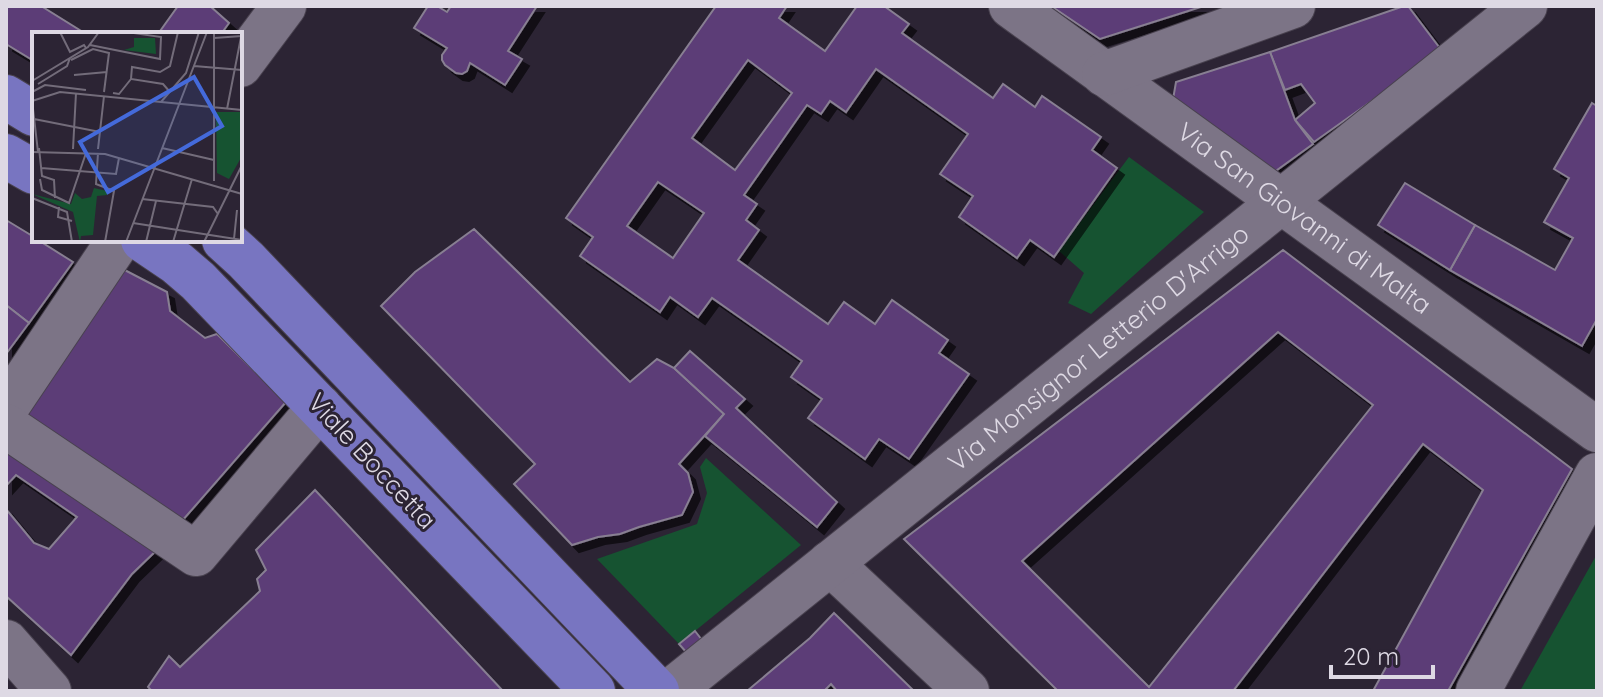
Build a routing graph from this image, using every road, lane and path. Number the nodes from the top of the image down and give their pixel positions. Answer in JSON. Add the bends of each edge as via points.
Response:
{"nodes":[{"id":1,"x":1011,"y":6,"type":"edge"},
{"id":2,"x":1525,"y":6,"type":"edge"},
{"id":3,"x":274,"y":10,"type":"edge"},
{"id":4,"x":1271,"y":10,"type":"edge"},
{"id":5,"x":242,"y":62,"type":"edge"},
{"id":6,"x":1104,"y":74,"type":"junction"},
{"id":7,"x":6,"y":97,"type":"edge"},
{"id":8,"x":32,"y":113,"type":"edge"},
{"id":9,"x":6,"y":156,"type":"edge"},
{"id":10,"x":32,"y":171,"type":"edge"},
{"id":11,"x":1281,"y":201,"type":"junction"},
{"id":12,"x":118,"y":242,"type":"edge"},
{"id":13,"x":146,"y":242,"type":"edge"},
{"id":14,"x":226,"y":242,"type":"edge"},
{"id":15,"x":320,"y":407,"type":"junction"},
{"id":16,"x":6,"y":408,"type":"edge"},
{"id":17,"x":6,"y":426,"type":"edge"},
{"id":18,"x":1597,"y":430,"type":"edge"},
{"id":19,"x":1597,"y":475,"type":"edge"},
{"id":20,"x":830,"y":563,"type":"junction"},
{"id":21,"x":6,"y":642,"type":"edge"},
{"id":22,"x":49,"y":691,"type":"edge"},
{"id":23,"x":593,"y":691,"type":"edge"},
{"id":24,"x":657,"y":691,"type":"edge"},
{"id":25,"x":671,"y":691,"type":"edge"},
{"id":26,"x":967,"y":691,"type":"edge"},
{"id":27,"x":1478,"y":691,"type":"edge"}],
"edges":[{"from":1,"to":6,"type":"street","name":"Via San Giovanni di Malta"},
{"from":2,"to":11,"type":"street","name":"Via Monsignor Letterio D'Arrigo"},
{"from":3,"to":5,"type":"street"},
{"from":4,"to":6,"type":"street"},
{"from":6,"to":11,"type":"street","name":"Via San Giovanni di Malta"},
{"from":7,"to":8,"type":"main road"},
{"from":9,"to":10,"type":"main road"},
{"from":11,"to":18,"type":"street","name":"Via San Giovanni di Malta"},
{"from":11,"to":20,"type":"street","name":"Via Monsignor Letterio D'Arrigo"},
{"from":12,"to":16,"type":"street"},
{"from":13,"to":15,"type":"main road","name":"Viale Boccetta","via":[[198,281]]},
{"from":14,"to":24,"type":"main road","name":"Viale Boccetta"},
{"from":15,"to":17,"type":"street","via":[[196,554]]},
{"from":15,"to":23,"type":"main road","name":"Viale Boccetta"},
{"from":19,"to":27,"type":"street"},
{"from":20,"to":25,"type":"street","name":"Via Monsignor Letterio D'Arrigo"},
{"from":20,"to":26,"type":"street"},
{"from":21,"to":22,"type":"street"}]}
